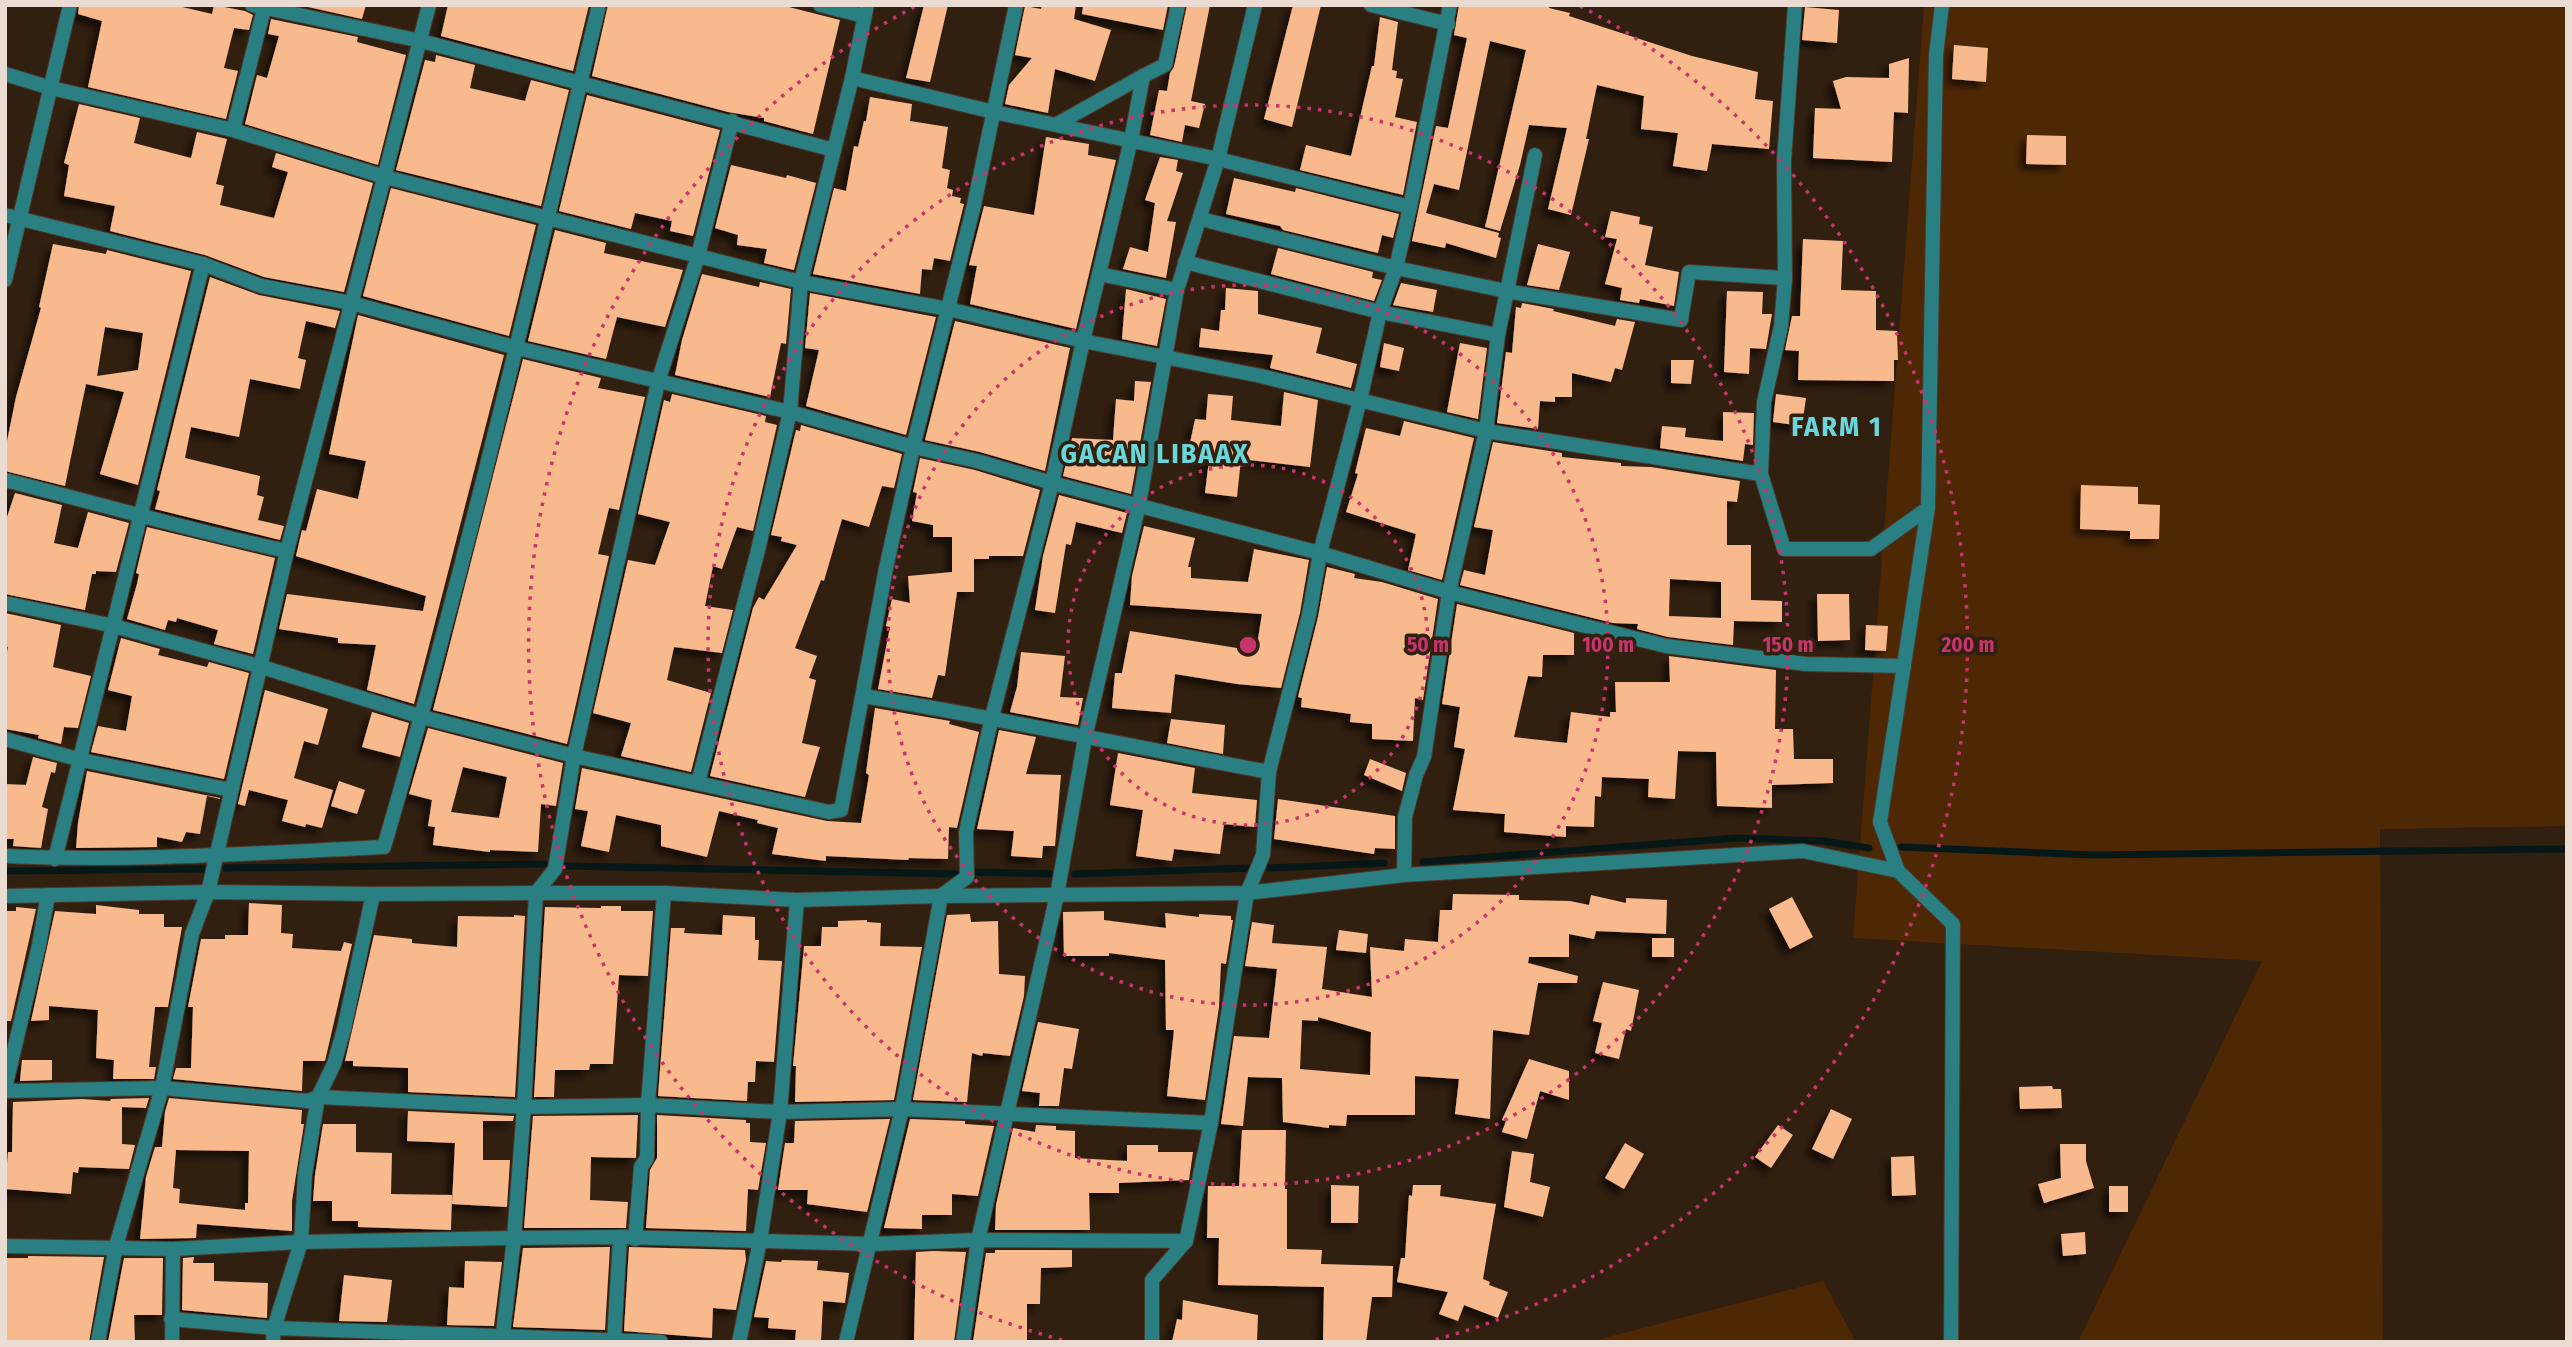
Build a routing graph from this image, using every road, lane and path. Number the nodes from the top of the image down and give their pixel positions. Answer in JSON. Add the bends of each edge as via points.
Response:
{"nodes":[{"id":1,"x":70,"y":5,"type":"edge"},
{"id":2,"x":429,"y":5,"type":"edge"},
{"id":3,"x":599,"y":5,"type":"edge"},
{"id":4,"x":820,"y":5,"type":"edge"},
{"id":5,"x":1016,"y":5,"type":"edge"},
{"id":6,"x":1178,"y":5,"type":"edge"},
{"id":7,"x":1255,"y":5,"type":"edge"},
{"id":8,"x":1371,"y":5,"type":"edge"},
{"id":9,"x":1450,"y":5,"type":"edge"},
{"id":10,"x":1795,"y":5,"type":"edge"},
{"id":11,"x":1942,"y":5,"type":"edge"},
{"id":12,"x":261,"y":6,"type":"edge"},
{"id":13,"x":866,"y":10,"type":"edge"},
{"id":14,"x":1448,"y":24,"type":"junction"},
{"id":15,"x":421,"y":41,"type":"junction"},
{"id":16,"x":5,"y":74,"type":"edge"},
{"id":17,"x":1143,"y":76,"type":"junction"},
{"id":18,"x":852,"y":78,"type":"junction"},
{"id":19,"x":581,"y":83,"type":"junction"},
{"id":20,"x":51,"y":88,"type":"junction"},
{"id":21,"x":995,"y":111,"type":"junction"},
{"id":22,"x":732,"y":121,"type":"junction"},
{"id":23,"x":1057,"y":124,"type":"junction"},
{"id":24,"x":233,"y":130,"type":"junction"},
{"id":25,"x":1131,"y":140,"type":"junction"},
{"id":26,"x":834,"y":150,"type":"junction"},
{"id":27,"x":1535,"y":155,"type":"dead end"},
{"id":28,"x":1218,"y":159,"type":"junction"},
{"id":29,"x":385,"y":177,"type":"junction"},
{"id":30,"x":1410,"y":207,"type":"junction"},
{"id":31,"x":5,"y":215,"type":"edge"},
{"id":32,"x":21,"y":219,"type":"junction"},
{"id":33,"x":548,"y":219,"type":"junction"},
{"id":34,"x":1201,"y":219,"type":"junction"},
{"id":35,"x":698,"y":256,"type":"junction"},
{"id":36,"x":1185,"y":262,"type":"junction"},
{"id":37,"x":203,"y":264,"type":"junction"},
{"id":38,"x":1396,"y":268,"type":"junction"},
{"id":39,"x":1099,"y":274,"type":"junction"},
{"id":40,"x":1785,"y":278,"type":"junction"},
{"id":41,"x":5,"y":280,"type":"edge"},
{"id":42,"x":801,"y":282,"type":"junction"},
{"id":43,"x":1177,"y":290,"type":"junction"},
{"id":44,"x":1506,"y":291,"type":"junction"},
{"id":45,"x":351,"y":303,"type":"junction"},
{"id":46,"x":948,"y":309,"type":"junction"},
{"id":47,"x":1380,"y":312,"type":"junction"},
{"id":48,"x":1498,"y":335,"type":"junction"},
{"id":49,"x":1083,"y":341,"type":"junction"},
{"id":50,"x":517,"y":348,"type":"junction"},
{"id":51,"x":1166,"y":358,"type":"junction"},
{"id":52,"x":658,"y":382,"type":"junction"},
{"id":53,"x":1360,"y":400,"type":"junction"},
{"id":54,"x":790,"y":412,"type":"junction"},
{"id":55,"x":1486,"y":431,"type":"junction"},
{"id":56,"x":913,"y":447,"type":"junction"},
{"id":57,"x":1761,"y":474,"type":"junction"},
{"id":58,"x":5,"y":480,"type":"edge"},
{"id":59,"x":1052,"y":483,"type":"junction"},
{"id":60,"x":1139,"y":504,"type":"junction"},
{"id":61,"x":1928,"y":508,"type":"junction"},
{"id":62,"x":142,"y":514,"type":"junction"},
{"id":63,"x":287,"y":551,"type":"junction"},
{"id":64,"x":1320,"y":553,"type":"junction"},
{"id":65,"x":1449,"y":592,"type":"junction"},
{"id":66,"x":5,"y":603,"type":"edge"},
{"id":67,"x":114,"y":626,"type":"junction"},
{"id":68,"x":259,"y":666,"type":"junction"},
{"id":69,"x":1904,"y":666,"type":"junction"},
{"id":70,"x":863,"y":696,"type":"junction"},
{"id":71,"x":422,"y":717,"type":"junction"},
{"id":72,"x":992,"y":717,"type":"junction"},
{"id":73,"x":5,"y":738,"type":"edge"},
{"id":74,"x":1085,"y":738,"type":"junction"},
{"id":75,"x":574,"y":756,"type":"junction"},
{"id":76,"x":82,"y":760,"type":"junction"},
{"id":77,"x":1269,"y":772,"type":"junction"},
{"id":78,"x":698,"y":783,"type":"junction"},
{"id":79,"x":231,"y":790,"type":"junction"},
{"id":80,"x":215,"y":855,"type":"junction"},
{"id":81,"x":5,"y":856,"type":"edge"},
{"id":82,"x":55,"y":859,"type":"junction"},
{"id":83,"x":1898,"y":871,"type":"junction"},
{"id":84,"x":1404,"y":875,"type":"junction"},
{"id":85,"x":208,"y":892,"type":"junction"},
{"id":86,"x":536,"y":892,"type":"junction"},
{"id":87,"x":664,"y":893,"type":"junction"},
{"id":88,"x":1247,"y":893,"type":"junction"},
{"id":89,"x":48,"y":894,"type":"junction"},
{"id":90,"x":373,"y":894,"type":"junction"},
{"id":91,"x":1057,"y":894,"type":"junction"},
{"id":92,"x":5,"y":896,"type":"edge"},
{"id":93,"x":941,"y":896,"type":"junction"},
{"id":94,"x":797,"y":900,"type":"junction"},
{"id":95,"x":162,"y":1088,"type":"junction"},
{"id":96,"x":5,"y":1089,"type":"edge"},
{"id":97,"x":318,"y":1097,"type":"junction"},
{"id":98,"x":648,"y":1105,"type":"junction"},
{"id":99,"x":524,"y":1107,"type":"junction"},
{"id":100,"x":902,"y":1109,"type":"junction"},
{"id":101,"x":780,"y":1112,"type":"junction"},
{"id":102,"x":1006,"y":1115,"type":"junction"},
{"id":103,"x":1212,"y":1123,"type":"junction"},
{"id":104,"x":620,"y":1237,"type":"junction"},
{"id":105,"x":514,"y":1238,"type":"junction"},
{"id":106,"x":635,"y":1239,"type":"junction"},
{"id":107,"x":978,"y":1240,"type":"junction"},
{"id":108,"x":760,"y":1241,"type":"junction"},
{"id":109,"x":1186,"y":1241,"type":"junction"},
{"id":110,"x":301,"y":1242,"type":"junction"},
{"id":111,"x":871,"y":1244,"type":"junction"},
{"id":112,"x":5,"y":1245,"type":"edge"},
{"id":113,"x":116,"y":1246,"type":"junction"},
{"id":114,"x":173,"y":1249,"type":"junction"},
{"id":115,"x":171,"y":1319,"type":"junction"},
{"id":116,"x":273,"y":1335,"type":"edge"},
{"id":117,"x":503,"y":1339,"type":"edge"},
{"id":118,"x":613,"y":1340,"type":"edge"},
{"id":119,"x":98,"y":1342,"type":"edge"},
{"id":120,"x":172,"y":1342,"type":"edge"},
{"id":121,"x":662,"y":1342,"type":"edge"},
{"id":122,"x":739,"y":1342,"type":"edge"},
{"id":123,"x":846,"y":1342,"type":"edge"},
{"id":124,"x":962,"y":1342,"type":"edge"},
{"id":125,"x":1152,"y":1342,"type":"edge"},
{"id":126,"x":1951,"y":1342,"type":"edge"}],
"edges":[{"from":1,"to":20,"type":"street"},
{"from":2,"to":15,"type":"street"},
{"from":3,"to":19,"type":"street"},
{"from":4,"to":13,"type":"street"},
{"from":5,"to":21,"type":"street"},
{"from":6,"to":17,"type":"street","via":[[1165,65]]},
{"from":7,"to":28,"type":"street"},
{"from":8,"to":14,"type":"street"},
{"from":9,"to":14,"type":"street"},
{"from":10,"to":40,"type":"street","via":[[1784,161]]},
{"from":11,"to":61,"type":"street","via":[[1936,55]]},
{"from":12,"to":15,"type":"street"},
{"from":12,"to":24,"type":"street"},
{"from":13,"to":18,"type":"street"},
{"from":14,"to":30,"type":"street"},
{"from":15,"to":19,"type":"street"},
{"from":15,"to":29,"type":"street"},
{"from":16,"to":20,"type":"street"},
{"from":17,"to":23,"type":"street"},
{"from":17,"to":25,"type":"street"},
{"from":18,"to":21,"type":"street"},
{"from":18,"to":26,"type":"street"},
{"from":19,"to":22,"type":"street"},
{"from":19,"to":33,"type":"street"},
{"from":20,"to":24,"type":"street"},
{"from":20,"to":32,"type":"street"},
{"from":21,"to":23,"type":"street"},
{"from":21,"to":46,"type":"street"},
{"from":22,"to":26,"type":"street"},
{"from":22,"to":35,"type":"street"},
{"from":23,"to":25,"type":"street"},
{"from":24,"to":29,"type":"street"},
{"from":25,"to":28,"type":"street"},
{"from":25,"to":39,"type":"street"},
{"from":26,"to":42,"type":"street"},
{"from":27,"to":44,"type":"street"},
{"from":28,"to":30,"type":"street"},
{"from":28,"to":34,"type":"street"},
{"from":29,"to":33,"type":"street"},
{"from":29,"to":45,"type":"street"},
{"from":30,"to":38,"type":"street"},
{"from":31,"to":32,"type":"street"},
{"from":32,"to":37,"type":"street"},
{"from":32,"to":41,"type":"street"},
{"from":33,"to":35,"type":"street"},
{"from":33,"to":50,"type":"street"},
{"from":34,"to":36,"type":"street"},
{"from":34,"to":38,"type":"street"},
{"from":35,"to":42,"type":"street"},
{"from":35,"to":52,"type":"street"},
{"from":36,"to":43,"type":"street"},
{"from":36,"to":47,"type":"street"},
{"from":37,"to":45,"type":"street","via":[[261,286]]},
{"from":37,"to":62,"type":"street"},
{"from":38,"to":44,"type":"street"},
{"from":38,"to":47,"type":"street"},
{"from":39,"to":43,"type":"street"},
{"from":39,"to":49,"type":"street"},
{"from":40,"to":44,"type":"street","via":[[1689,272],[1681,320]]},
{"from":40,"to":57,"type":"street","via":[[1781,326],[1764,402]]},
{"from":42,"to":46,"type":"street"},
{"from":42,"to":54,"type":"street"},
{"from":43,"to":51,"type":"street"},
{"from":44,"to":48,"type":"street"},
{"from":45,"to":50,"type":"street"},
{"from":45,"to":63,"type":"street"},
{"from":46,"to":49,"type":"street"},
{"from":46,"to":56,"type":"street"},
{"from":47,"to":48,"type":"street"},
{"from":47,"to":53,"type":"street"},
{"from":48,"to":55,"type":"street"},
{"from":49,"to":51,"type":"street"},
{"from":49,"to":59,"type":"street"},
{"from":50,"to":52,"type":"street"},
{"from":50,"to":71,"type":"street"},
{"from":51,"to":53,"type":"street"},
{"from":51,"to":60,"type":"street"},
{"from":52,"to":54,"type":"street"},
{"from":52,"to":75,"type":"street"},
{"from":53,"to":55,"type":"street"},
{"from":53,"to":64,"type":"street"},
{"from":54,"to":56,"type":"street"},
{"from":54,"to":78,"type":"street"},
{"from":55,"to":57,"type":"street"},
{"from":55,"to":65,"type":"street"},
{"from":56,"to":59,"type":"street"},
{"from":56,"to":70,"type":"street"},
{"from":57,"to":61,"type":"street","via":[[1784,549],[1871,549]]},
{"from":58,"to":62,"type":"street"},
{"from":59,"to":60,"type":"street"},
{"from":59,"to":72,"type":"street"},
{"from":60,"to":64,"type":"street"},
{"from":60,"to":74,"type":"street"},
{"from":61,"to":69,"type":"street"},
{"from":62,"to":63,"type":"street","via":[[214,536]]},
{"from":62,"to":67,"type":"street"},
{"from":63,"to":68,"type":"street"},
{"from":64,"to":65,"type":"street"},
{"from":64,"to":77,"type":"street"},
{"from":65,"to":69,"type":"street","via":[[1666,646],[1806,664]]},
{"from":65,"to":84,"type":"street","via":[[1424,757],[1405,817]]},
{"from":66,"to":67,"type":"street"},
{"from":67,"to":68,"type":"street"},
{"from":67,"to":76,"type":"street"},
{"from":68,"to":71,"type":"street"},
{"from":68,"to":79,"type":"street"},
{"from":69,"to":83,"type":"street","via":[[1880,822]]},
{"from":70,"to":72,"type":"street"},
{"from":70,"to":78,"type":"street","via":[[841,810],[829,812]]},
{"from":71,"to":75,"type":"street"},
{"from":71,"to":80,"type":"street","via":[[384,847]]},
{"from":72,"to":74,"type":"street"},
{"from":72,"to":93,"type":"street","via":[[966,832],[967,877]]},
{"from":73,"to":76,"type":"street"},
{"from":74,"to":77,"type":"street"},
{"from":74,"to":91,"type":"street"},
{"from":75,"to":78,"type":"street"},
{"from":75,"to":86,"type":"street","via":[[555,869]]},
{"from":76,"to":79,"type":"street"},
{"from":76,"to":82,"type":"street"},
{"from":77,"to":88,"type":"street","via":[[1264,855]]},
{"from":79,"to":80,"type":"street"},
{"from":80,"to":82,"type":"street"},
{"from":80,"to":85,"type":"street"},
{"from":81,"to":82,"type":"street"},
{"from":83,"to":84,"type":"street","via":[[1803,851]]},
{"from":83,"to":126,"type":"street","via":[[1953,924]]},
{"from":84,"to":88,"type":"street"},
{"from":85,"to":89,"type":"street"},
{"from":85,"to":90,"type":"street"},
{"from":85,"to":95,"type":"street","via":[[192,933]]},
{"from":86,"to":87,"type":"street"},
{"from":86,"to":90,"type":"street"},
{"from":86,"to":99,"type":"street"},
{"from":87,"to":94,"type":"street"},
{"from":87,"to":98,"type":"street"},
{"from":88,"to":91,"type":"street"},
{"from":88,"to":103,"type":"street"},
{"from":89,"to":92,"type":"street"},
{"from":89,"to":96,"type":"street"},
{"from":90,"to":97,"type":"street","via":[[344,1029],[334,1065]]},
{"from":91,"to":93,"type":"street"},
{"from":91,"to":102,"type":"street"},
{"from":93,"to":94,"type":"street"},
{"from":93,"to":100,"type":"street"},
{"from":94,"to":101,"type":"street"},
{"from":95,"to":96,"type":"street"},
{"from":95,"to":97,"type":"street","via":[[308,1101]]},
{"from":95,"to":113,"type":"street"},
{"from":97,"to":99,"type":"street"},
{"from":97,"to":110,"type":"street","via":[[305,1174]]},
{"from":98,"to":99,"type":"street"},
{"from":98,"to":101,"type":"street"},
{"from":98,"to":106,"type":"street","via":[[647,1158],[641,1167]]},
{"from":99,"to":105,"type":"street"},
{"from":100,"to":101,"type":"street"},
{"from":100,"to":102,"type":"street"},
{"from":100,"to":111,"type":"street"},
{"from":101,"to":108,"type":"street"},
{"from":102,"to":103,"type":"street"},
{"from":102,"to":107,"type":"street"},
{"from":103,"to":109,"type":"street"},
{"from":104,"to":105,"type":"street"},
{"from":104,"to":106,"type":"street"},
{"from":104,"to":118,"type":"street"},
{"from":105,"to":110,"type":"street"},
{"from":105,"to":117,"type":"street"},
{"from":106,"to":108,"type":"street"},
{"from":107,"to":109,"type":"street"},
{"from":107,"to":111,"type":"street"},
{"from":107,"to":124,"type":"street"},
{"from":108,"to":111,"type":"street"},
{"from":108,"to":122,"type":"street"},
{"from":109,"to":125,"type":"street","via":[[1152,1280]]},
{"from":110,"to":114,"type":"street"},
{"from":110,"to":116,"type":"street"},
{"from":111,"to":123,"type":"street"},
{"from":112,"to":113,"type":"street"},
{"from":113,"to":114,"type":"street"},
{"from":113,"to":119,"type":"street"},
{"from":114,"to":115,"type":"street"},
{"from":115,"to":116,"type":"street"},
{"from":115,"to":120,"type":"street"},
{"from":116,"to":117,"type":"street"},
{"from":117,"to":118,"type":"street"},
{"from":118,"to":121,"type":"street"}]}
